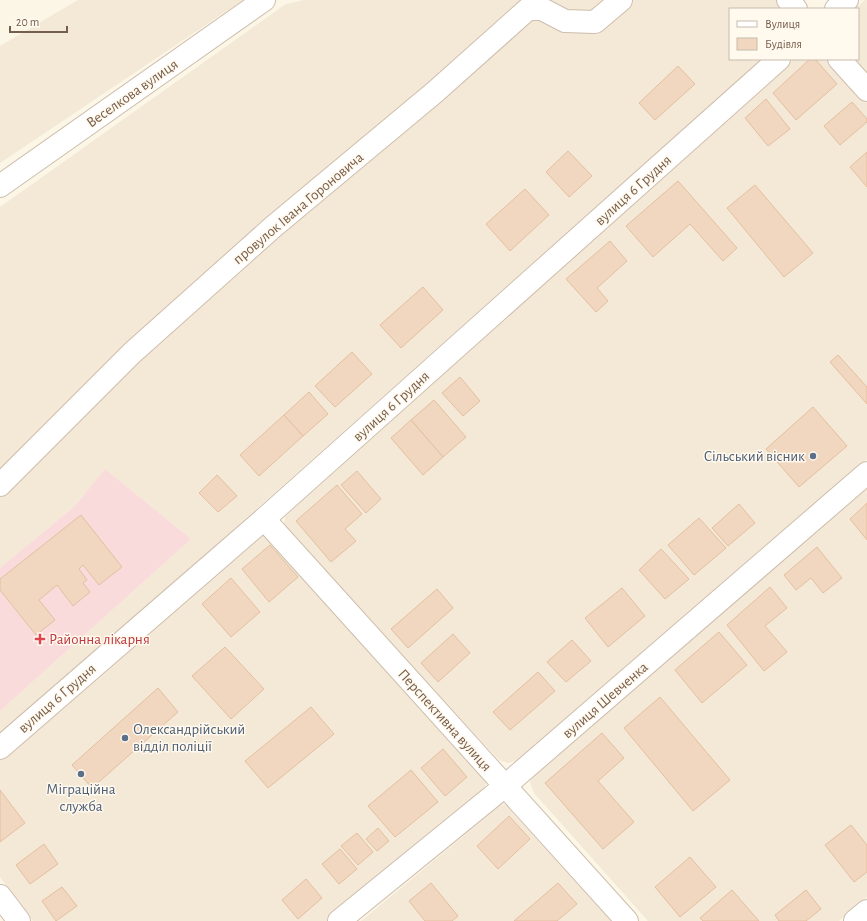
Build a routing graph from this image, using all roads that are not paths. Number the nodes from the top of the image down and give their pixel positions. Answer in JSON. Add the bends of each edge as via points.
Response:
{"nodes":[{"id":1,"x":264,"y":0,"type":"edge"},
{"id":2,"x":621,"y":0,"type":"edge"},
{"id":3,"x":788,"y":0,"type":"edge"},
{"id":4,"x":847,"y":0,"type":"edge"},
{"id":5,"x":795,"y":8,"type":"edge"},
{"id":6,"x":837,"y":8,"type":"edge"},
{"id":7,"x":778,"y":60,"type":"edge"},
{"id":8,"x":841,"y":60,"type":"edge"},
{"id":9,"x":867,"y":90,"type":"edge"},
{"id":10,"x":0,"y":186,"type":"edge"},
{"id":11,"x":867,"y":473,"type":"edge"},
{"id":12,"x":0,"y":485,"type":"edge"},
{"id":13,"x":264,"y":519,"type":"junction"},
{"id":14,"x":0,"y":748,"type":"edge"},
{"id":15,"x":505,"y":786,"type":"junction"},
{"id":16,"x":0,"y":896,"type":"edge"},
{"id":17,"x":867,"y":911,"type":"edge"},
{"id":18,"x":19,"y":921,"type":"edge"},
{"id":19,"x":339,"y":921,"type":"edge"},
{"id":20,"x":627,"y":921,"type":"edge"},
{"id":21,"x":855,"y":921,"type":"edge"}],
"edges":[{"from":1,"to":10,"type":"street","name":"Веселкова вулиця"},
{"from":2,"to":12,"type":"street","name":"провулок Івана Гороновича","via":[[595,22],[565,21],[542,9],[528,9],[435,92],[273,227],[132,353]]},
{"from":3,"to":5,"type":"street"},
{"from":4,"to":6,"type":"street"},
{"from":7,"to":13,"type":"street","name":"вулиця 6 Грудня"},
{"from":8,"to":9,"type":"street"},
{"from":11,"to":15,"type":"street","name":"вулиця Шевченка"},
{"from":13,"to":14,"type":"street","name":"вулиця 6 Грудня"},
{"from":13,"to":15,"type":"street","name":"Перспективна вулиця"},
{"from":15,"to":19,"type":"street","name":"вулиця Шевченка"},
{"from":15,"to":20,"type":"street","name":"Перспективна вулиця"},
{"from":16,"to":18,"type":"street"},
{"from":17,"to":21,"type":"street"}]}
